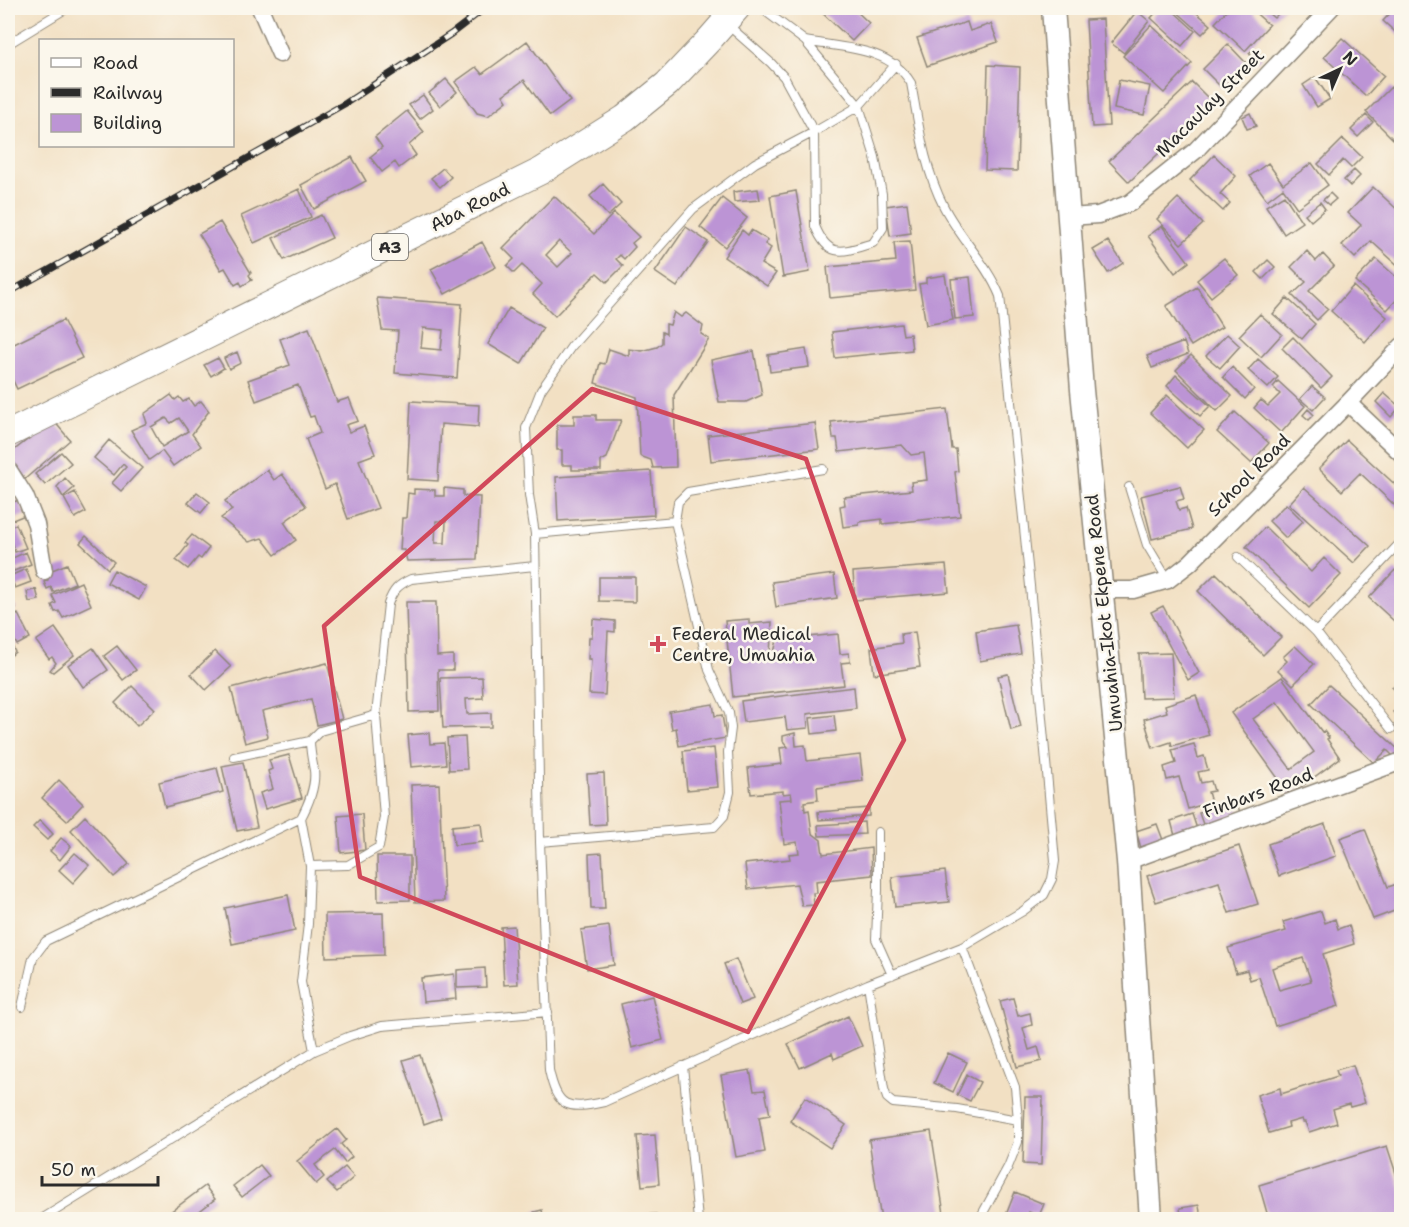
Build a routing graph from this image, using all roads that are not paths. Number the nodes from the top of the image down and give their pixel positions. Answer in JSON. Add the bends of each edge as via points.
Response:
{"nodes":[{"id":1,"x":67,"y":8,"type":"edge"},
{"id":2,"x":260,"y":8,"type":"edge"},
{"id":3,"x":761,"y":8,"type":"edge"},
{"id":4,"x":1053,"y":8,"type":"edge"},
{"id":5,"x":1331,"y":8,"type":"edge"},
{"id":6,"x":722,"y":12,"type":"edge"},
{"id":7,"x":805,"y":42,"type":"junction"},
{"id":8,"x":8,"y":44,"type":"edge"},
{"id":9,"x":280,"y":54,"type":"dead end"},
{"id":10,"x":896,"y":64,"type":"junction"},
{"id":11,"x":859,"y":106,"type":"junction"},
{"id":12,"x":814,"y":132,"type":"junction"},
{"id":13,"x":1069,"y":217,"type":"junction"},
{"id":14,"x":371,"y":247,"type":"junction"},
{"id":15,"x":1401,"y":346,"type":"edge"},
{"id":16,"x":1348,"y":403,"type":"junction"},
{"id":17,"x":8,"y":416,"type":"edge"},
{"id":18,"x":8,"y":434,"type":"edge"},
{"id":19,"x":1401,"y":454,"type":"edge"},
{"id":20,"x":8,"y":469,"type":"edge"},
{"id":21,"x":823,"y":470,"type":"dead end"},
{"id":22,"x":1129,"y":487,"type":"dead end"},
{"id":23,"x":675,"y":521,"type":"junction"},
{"id":24,"x":535,"y":534,"type":"junction"},
{"id":25,"x":1401,"y":541,"type":"edge"},
{"id":26,"x":1238,"y":557,"type":"dead end"},
{"id":27,"x":535,"y":566,"type":"junction"},
{"id":28,"x":44,"y":571,"type":"dead end"},
{"id":29,"x":1168,"y":580,"type":"junction"},
{"id":30,"x":1101,"y":590,"type":"junction"},
{"id":31,"x":1316,"y":632,"type":"junction"},
{"id":32,"x":375,"y":715,"type":"junction"},
{"id":33,"x":1391,"y":729,"type":"dead end"},
{"id":34,"x":310,"y":741,"type":"junction"},
{"id":35,"x":234,"y":758,"type":"dead end"},
{"id":36,"x":1401,"y":761,"type":"edge"},
{"id":37,"x":301,"y":818,"type":"junction"},
{"id":38,"x":878,"y":832,"type":"dead end"},
{"id":39,"x":540,"y":842,"type":"junction"},
{"id":40,"x":1128,"y":861,"type":"junction"},
{"id":41,"x":310,"y":866,"type":"junction"},
{"id":42,"x":962,"y":947,"type":"junction"},
{"id":43,"x":892,"y":975,"type":"junction"},
{"id":44,"x":868,"y":984,"type":"junction"},
{"id":45,"x":22,"y":1006,"type":"dead end"},
{"id":46,"x":548,"y":1012,"type":"junction"},
{"id":47,"x":314,"y":1050,"type":"junction"},
{"id":48,"x":683,"y":1065,"type":"junction"},
{"id":49,"x":1018,"y":1120,"type":"junction"},
{"id":50,"x":40,"y":1220,"type":"edge"},
{"id":51,"x":698,"y":1220,"type":"edge"},
{"id":52,"x":979,"y":1220,"type":"edge"},
{"id":53,"x":1151,"y":1220,"type":"edge"}],
"edges":[{"from":1,"to":8,"type":"lane"},
{"from":2,"to":9,"type":"street"},
{"from":3,"to":7,"type":"lane"},
{"from":4,"to":13,"type":"main road","name":"Umuahia-Ikot Ekpene Road"},
{"from":5,"to":13,"type":"street","name":"Macaulay Street","via":[[1195,151],[1130,203],[1098,215]]},
{"from":6,"to":12,"type":"lane","via":[[784,77]]},
{"from":6,"to":14,"type":"main road","name":"Aba Road","number":"A3","via":[[615,105]]},
{"from":7,"to":10,"type":"lane","via":[[866,52]]},
{"from":7,"to":11,"type":"lane"},
{"from":10,"to":11,"type":"lane"},
{"from":10,"to":42,"type":"lane","via":[[911,83],[931,180],[1000,296],[1055,861],[1044,895]]},
{"from":11,"to":12,"type":"lane"},
{"from":11,"to":12,"type":"lane","via":[[882,194],[884,228],[873,243],[837,252],[828,249],[820,239],[815,226]]},
{"from":12,"to":24,"type":"lane","via":[[755,162],[693,209],[553,372],[526,428]]},
{"from":13,"to":30,"type":"main road","name":"Umuahia-Ikot Ekpene Road"},
{"from":14,"to":17,"type":"main road","name":"Aba Road","number":"A3"},
{"from":14,"to":18,"type":"main road","name":"Aba Road","number":"A3"},
{"from":15,"to":16,"type":"street","name":"School Road"},
{"from":16,"to":19,"type":"street"},
{"from":16,"to":29,"type":"street","name":"School Road","via":[[1190,563]]},
{"from":20,"to":28,"type":"street","via":[[36,524]]},
{"from":21,"to":23,"type":"lane","via":[[688,492],[678,501]]},
{"from":22,"to":29,"type":"lane","via":[[1147,544]]},
{"from":23,"to":24,"type":"lane"},
{"from":23,"to":39,"type":"lane","via":[[709,670],[729,713],[730,792],[724,816],[714,827]]},
{"from":24,"to":27,"type":"lane"},
{"from":25,"to":31,"type":"lane"},
{"from":26,"to":31,"type":"lane"},
{"from":27,"to":32,"type":"lane","via":[[411,579],[399,585],[388,604]]},
{"from":27,"to":39,"type":"lane"},
{"from":29,"to":30,"type":"street","name":"School Road","via":[[1133,590]]},
{"from":30,"to":40,"type":"main road","name":"Umuahia-Ikot Ekpene Road"},
{"from":31,"to":33,"type":"lane"},
{"from":32,"to":34,"type":"lane","via":[[320,731]]},
{"from":32,"to":41,"type":"lane","via":[[384,817],[379,847],[348,865]]},
{"from":34,"to":35,"type":"lane"},
{"from":34,"to":37,"type":"lane","via":[[315,772],[309,804]]},
{"from":36,"to":40,"type":"street","name":"Finbars Road"},
{"from":37,"to":41,"type":"lane"},
{"from":37,"to":45,"type":"lane","via":[[46,941],[33,958]]},
{"from":38,"to":43,"type":"lane","via":[[876,939]]},
{"from":39,"to":46,"type":"lane"},
{"from":40,"to":53,"type":"main road","name":"Umuahia-Ikot Ekpene Road"},
{"from":41,"to":47,"type":"lane","via":[[301,982]]},
{"from":42,"to":43,"type":"lane"},
{"from":42,"to":49,"type":"lane","via":[[1015,1087]]},
{"from":43,"to":44,"type":"lane"},
{"from":44,"to":48,"type":"lane"},
{"from":44,"to":49,"type":"lane","via":[[887,1098],[893,1103]]},
{"from":46,"to":47,"type":"lane","via":[[382,1026]]},
{"from":46,"to":48,"type":"lane","via":[[549,1070],[553,1091],[563,1103],[580,1107],[604,1102]]},
{"from":47,"to":50,"type":"lane"},
{"from":48,"to":51,"type":"lane"},
{"from":49,"to":52,"type":"lane","via":[[1018,1142]]}]}
